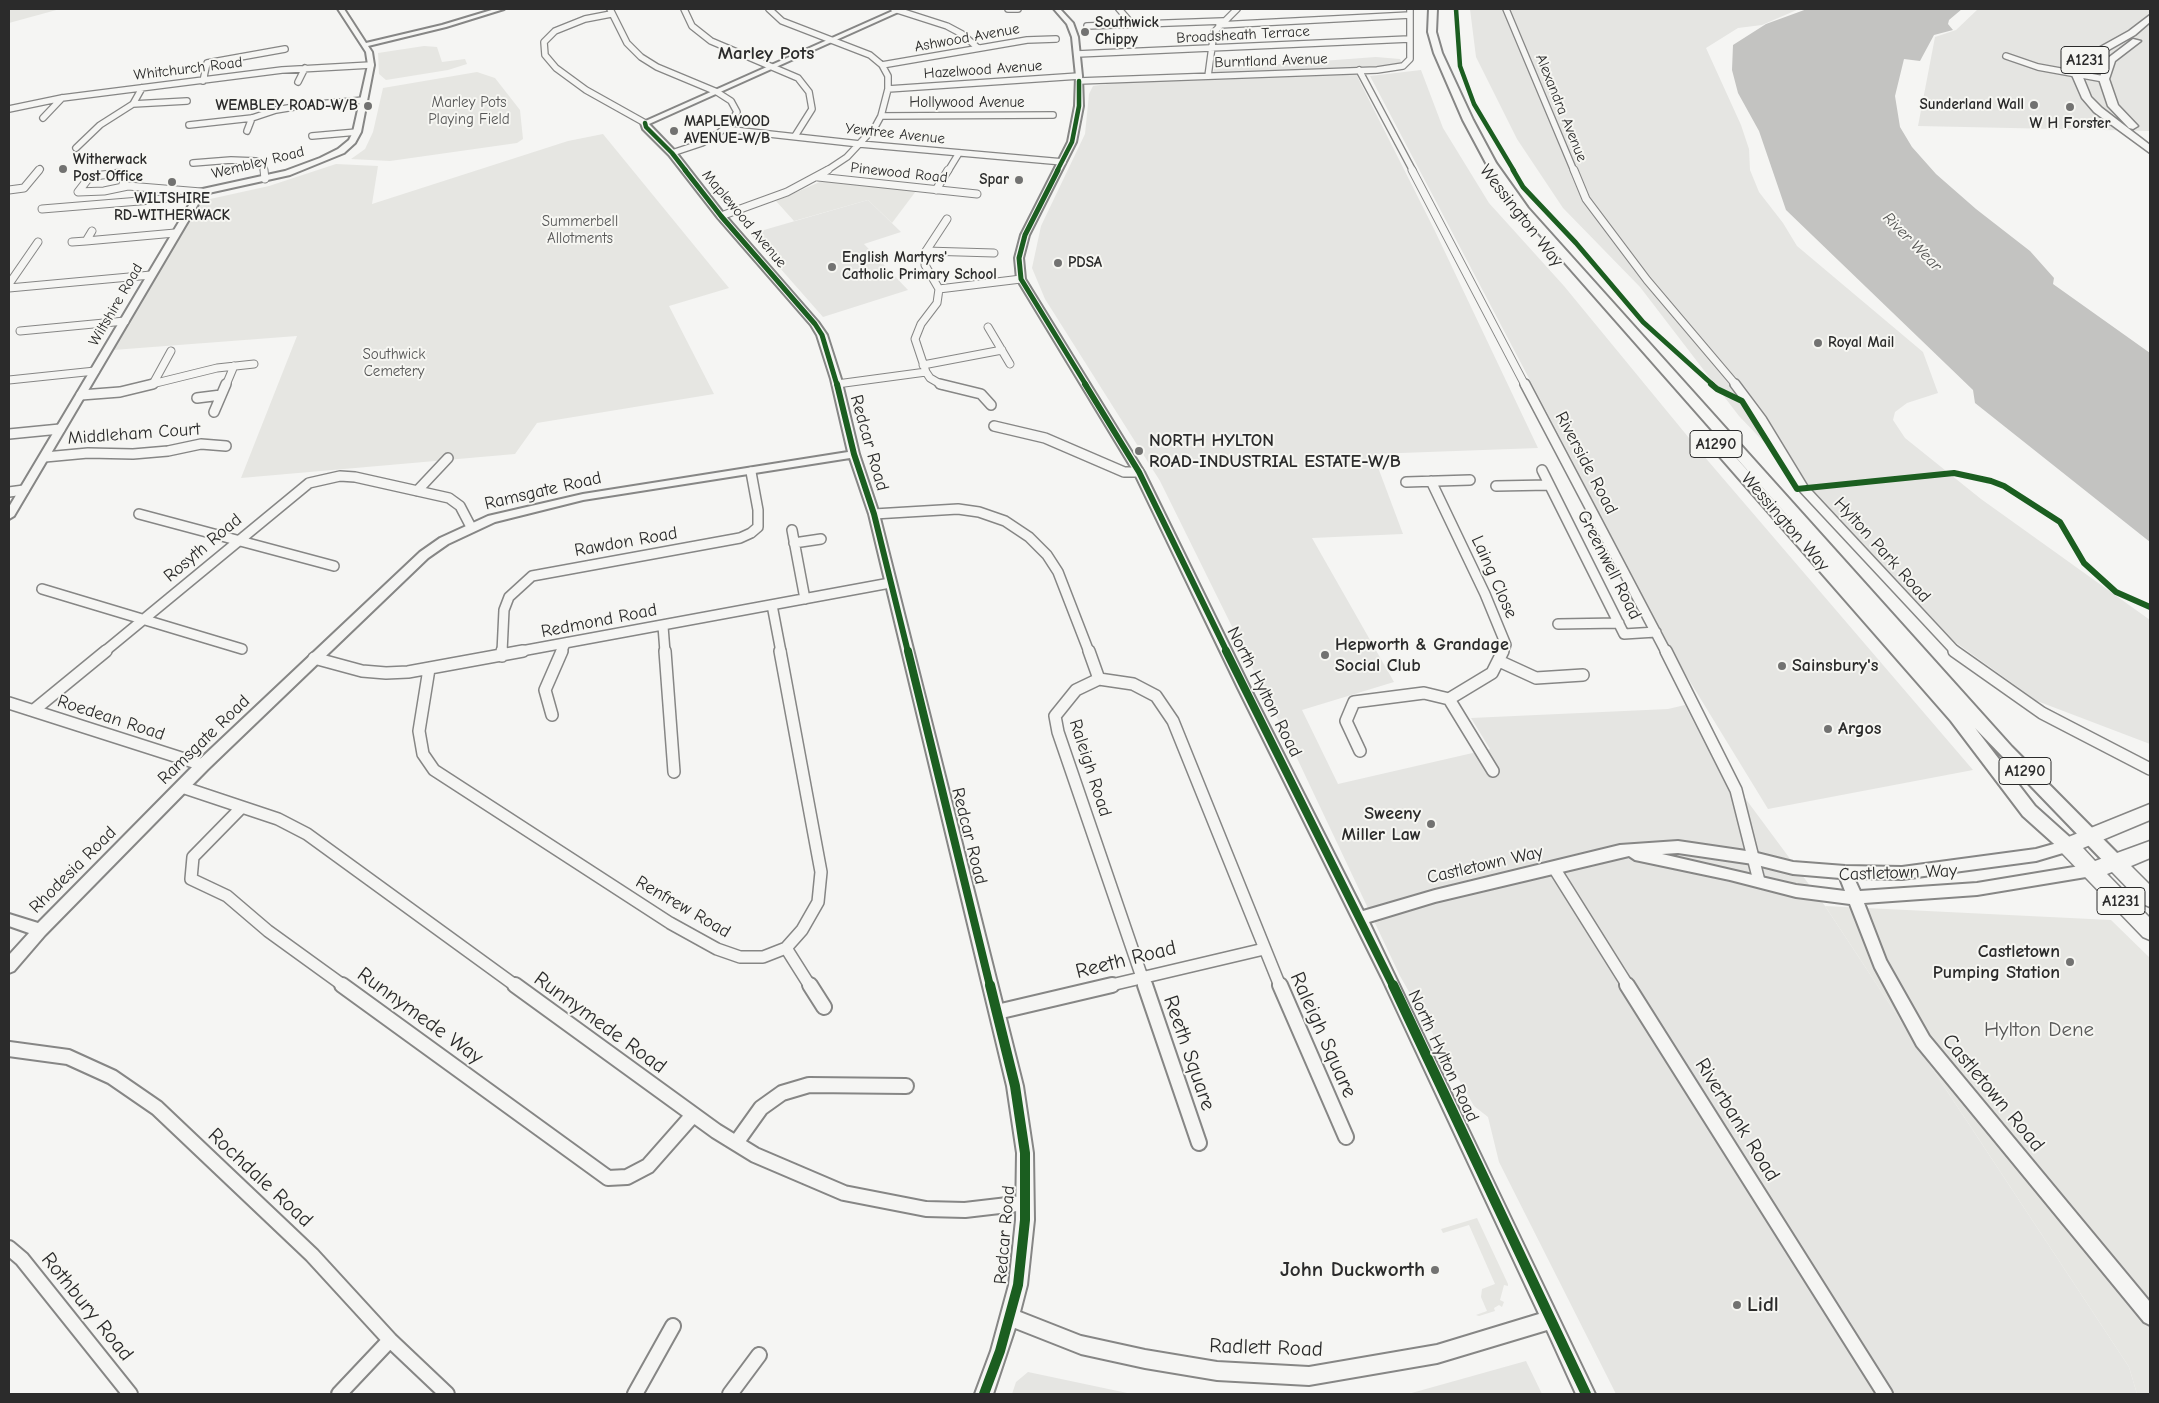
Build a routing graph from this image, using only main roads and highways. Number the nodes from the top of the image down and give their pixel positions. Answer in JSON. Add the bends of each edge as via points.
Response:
{"nodes":[{"id":1,"x":1423,"y":9,"type":"edge"},
{"id":2,"x":1433,"y":9,"type":"edge"},
{"id":3,"x":2150,"y":18,"type":"edge"},
{"id":4,"x":2150,"y":30,"type":"edge"},
{"id":5,"x":2150,"y":141,"type":"edge"},
{"id":6,"x":2150,"y":150,"type":"edge"},
{"id":7,"x":2150,"y":812,"type":"edge"},
{"id":8,"x":2092,"y":838,"type":"junction"},
{"id":9,"x":2068,"y":846,"type":"junction"},
{"id":10,"x":2150,"y":849,"type":"edge"},
{"id":11,"x":2116,"y":863,"type":"junction"},
{"id":12,"x":2092,"y":870,"type":"junction"},
{"id":13,"x":2150,"y":898,"type":"edge"},
{"id":14,"x":2150,"y":932,"type":"edge"}],
"edges":[{"from":1,"to":9,"type":"main road","name":"Wessington Way","number":"A1290","via":[[1425,42],[1456,119],[1479,163],[1513,211],[1957,717],[2029,811]]},
{"from":2,"to":8,"type":"main road","name":"Wessington Way","number":"A1290","via":[[1432,32],[1436,48],[1468,120],[1491,163],[1524,210],[2006,752]]},
{"from":3,"to":6,"type":"highway","number":"A1231","via":[[2132,33],[2087,58],[2077,75],[2087,98],[2112,122]]},
{"from":4,"to":5,"type":"highway","number":"A1231","via":[[2111,60],[2104,79],[2113,106]]},
{"from":7,"to":8,"type":"highway"},
{"from":8,"to":9,"type":"highway"},
{"from":8,"to":11,"type":"main road","name":"Wessington Way","number":"A1290"},
{"from":9,"to":12,"type":"highway","name":"Wessington Way","number":"A1231"},
{"from":10,"to":11,"type":"highway","number":"A1231"},
{"from":11,"to":12,"type":"highway"},
{"from":11,"to":13,"type":"highway","name":"Wessington Way","number":"A1231"},
{"from":12,"to":14,"type":"highway","name":"Wessington Way","number":"A1231"}]}
